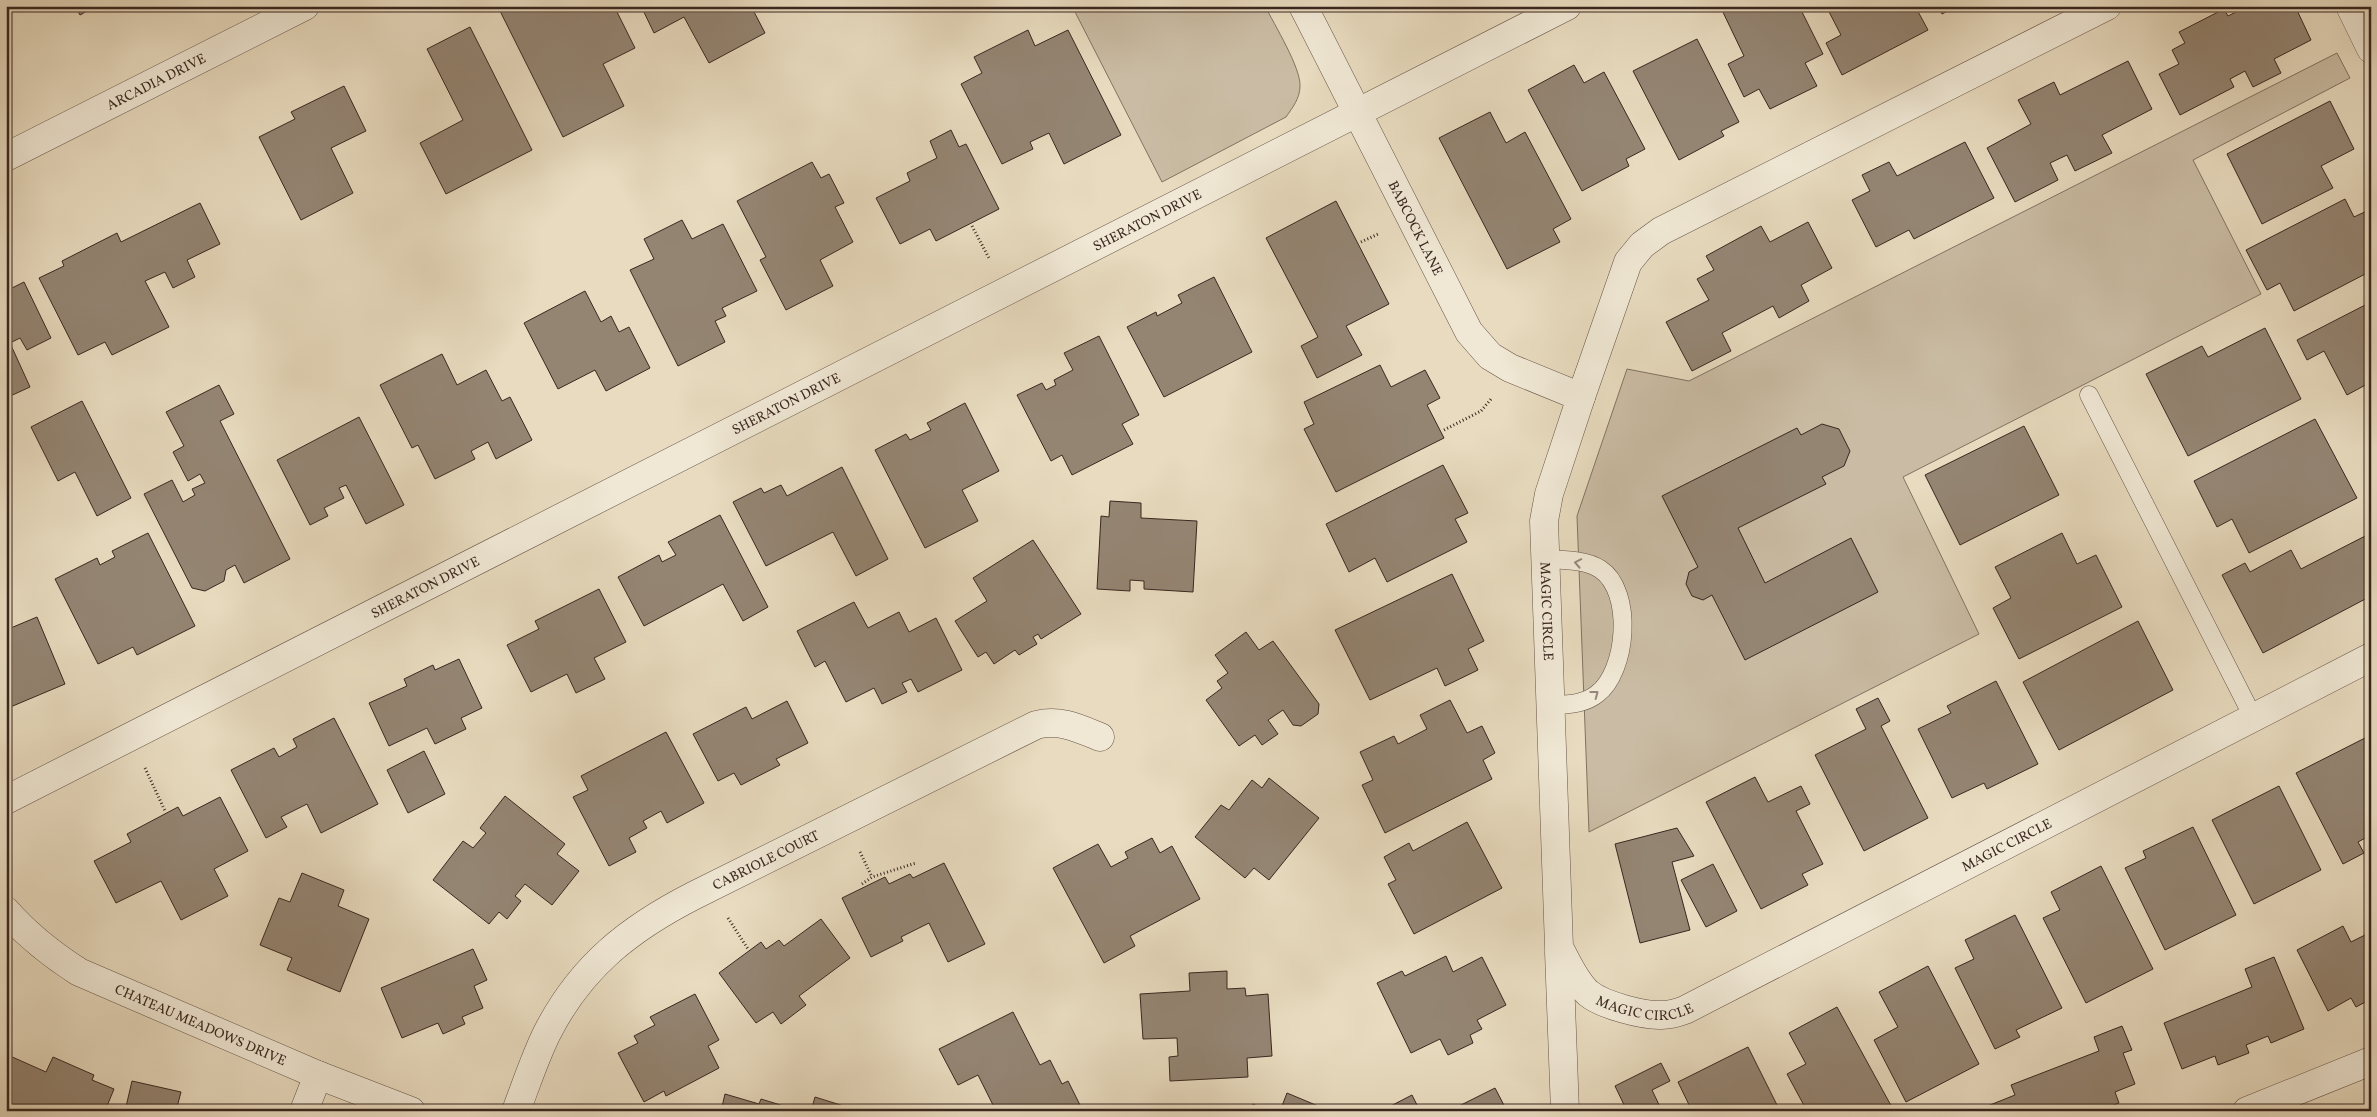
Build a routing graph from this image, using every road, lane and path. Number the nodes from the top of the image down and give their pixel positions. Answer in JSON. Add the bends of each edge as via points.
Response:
{"nodes":[{"id":1,"x":305,"y":6,"type":"edge"},
{"id":2,"x":1303,"y":6,"type":"edge"},
{"id":3,"x":1567,"y":6,"type":"edge"},
{"id":4,"x":2107,"y":6,"type":"edge"},
{"id":5,"x":2350,"y":6,"type":"edge"},
{"id":6,"x":2371,"y":49,"type":"edge"},
{"id":7,"x":1357,"y":112,"type":"junction"},
{"id":8,"x":6,"y":157,"type":"edge"},
{"id":9,"x":972,"y":226,"type":"dead end"},
{"id":10,"x":992,"y":262,"type":"dead end"},
{"id":11,"x":1495,"y":392,"type":"dead end"},
{"id":12,"x":2089,"y":395,"type":"dead end"},
{"id":13,"x":1580,"y":396,"type":"junction"},
{"id":14,"x":1444,"y":430,"type":"dead end"},
{"id":15,"x":1544,"y":559,"type":"junction"},
{"id":16,"x":2371,"y":657,"type":"edge"},
{"id":17,"x":1549,"y":706,"type":"junction"},
{"id":18,"x":2253,"y":717,"type":"junction"},
{"id":19,"x":1100,"y":737,"type":"dead end"},
{"id":20,"x":144,"y":768,"type":"dead end"},
{"id":21,"x":6,"y":800,"type":"edge"},
{"id":22,"x":165,"y":811,"type":"dead end"},
{"id":23,"x":859,"y":852,"type":"dead end"},
{"id":24,"x":916,"y":863,"type":"dead end"},
{"id":25,"x":872,"y":877,"type":"junction"},
{"id":26,"x":862,"y":884,"type":"dead end"},
{"id":27,"x":6,"y":911,"type":"edge"},
{"id":28,"x":728,"y":918,"type":"dead end"},
{"id":29,"x":1559,"y":947,"type":"junction"},
{"id":30,"x":748,"y":949,"type":"dead end"},
{"id":31,"x":2371,"y":1061,"type":"edge"},
{"id":32,"x":318,"y":1075,"type":"junction"},
{"id":33,"x":304,"y":1111,"type":"edge"},
{"id":34,"x":411,"y":1111,"type":"edge"},
{"id":35,"x":516,"y":1111,"type":"edge"},
{"id":36,"x":1566,"y":1111,"type":"edge"},
{"id":37,"x":2247,"y":1111,"type":"edge"}],
"edges":[{"from":1,"to":8,"type":"street","name":"ARCADIA DRIVE"},
{"from":2,"to":7,"type":"street","name":"BABCOCK LANE"},
{"from":3,"to":7,"type":"street","name":"SHERATON DRIVE"},
{"from":4,"to":13,"type":"street","name":"MAGIC CIRCLE","via":[[1661,231],[1642,245],[1628,262]]},
{"from":5,"to":6,"type":"street"},
{"from":7,"to":13,"type":"street","name":"BABCOCK LANE","via":[[1469,332],[1490,356],[1510,368]]},
{"from":7,"to":21,"type":"street","name":"SHERATON DRIVE"},
{"from":9,"to":10,"type":"path"},
{"from":11,"to":14,"type":"path","via":[[1481,412]]},
{"from":12,"to":18,"type":"lane"},
{"from":13,"to":15,"type":"street","name":"MAGIC CIRCLE","via":[[1547,500]]},
{"from":15,"to":17,"type":"street","name":"MAGIC CIRCLE"},
{"from":17,"to":15,"type":"lane","one_way":true,"via":[[1577,703],[1599,693],[1608,681],[1620,648],[1622,613],[1618,595],[1600,569]]},
{"from":16,"to":18,"type":"street","name":"MAGIC CIRCLE"},
{"from":17,"to":29,"type":"street","name":"MAGIC CIRCLE"},
{"from":18,"to":29,"type":"street","name":"MAGIC CIRCLE","via":[[1678,1012],[1660,1016],[1598,1000],[1579,982]]},
{"from":19,"to":35,"type":"street","name":"CABRIOLE COURT","via":[[1064,723],[1050,721],[1036,725],[650,919],[599,960],[573,991],[546,1034]]},
{"from":20,"to":22,"type":"path"},
{"from":23,"to":25,"type":"path"},
{"from":24,"to":25,"type":"path"},
{"from":25,"to":26,"type":"path"},
{"from":27,"to":32,"type":"street","name":"CHATEAU MEADOWS DRIVE","via":[[32,939],[79,972]]},
{"from":28,"to":30,"type":"path"},
{"from":29,"to":36,"type":"street"},
{"from":31,"to":37,"type":"street"},
{"from":32,"to":33,"type":"street"},
{"from":32,"to":34,"type":"street","name":"CHATEAU MEADOWS DRIVE"}]}
